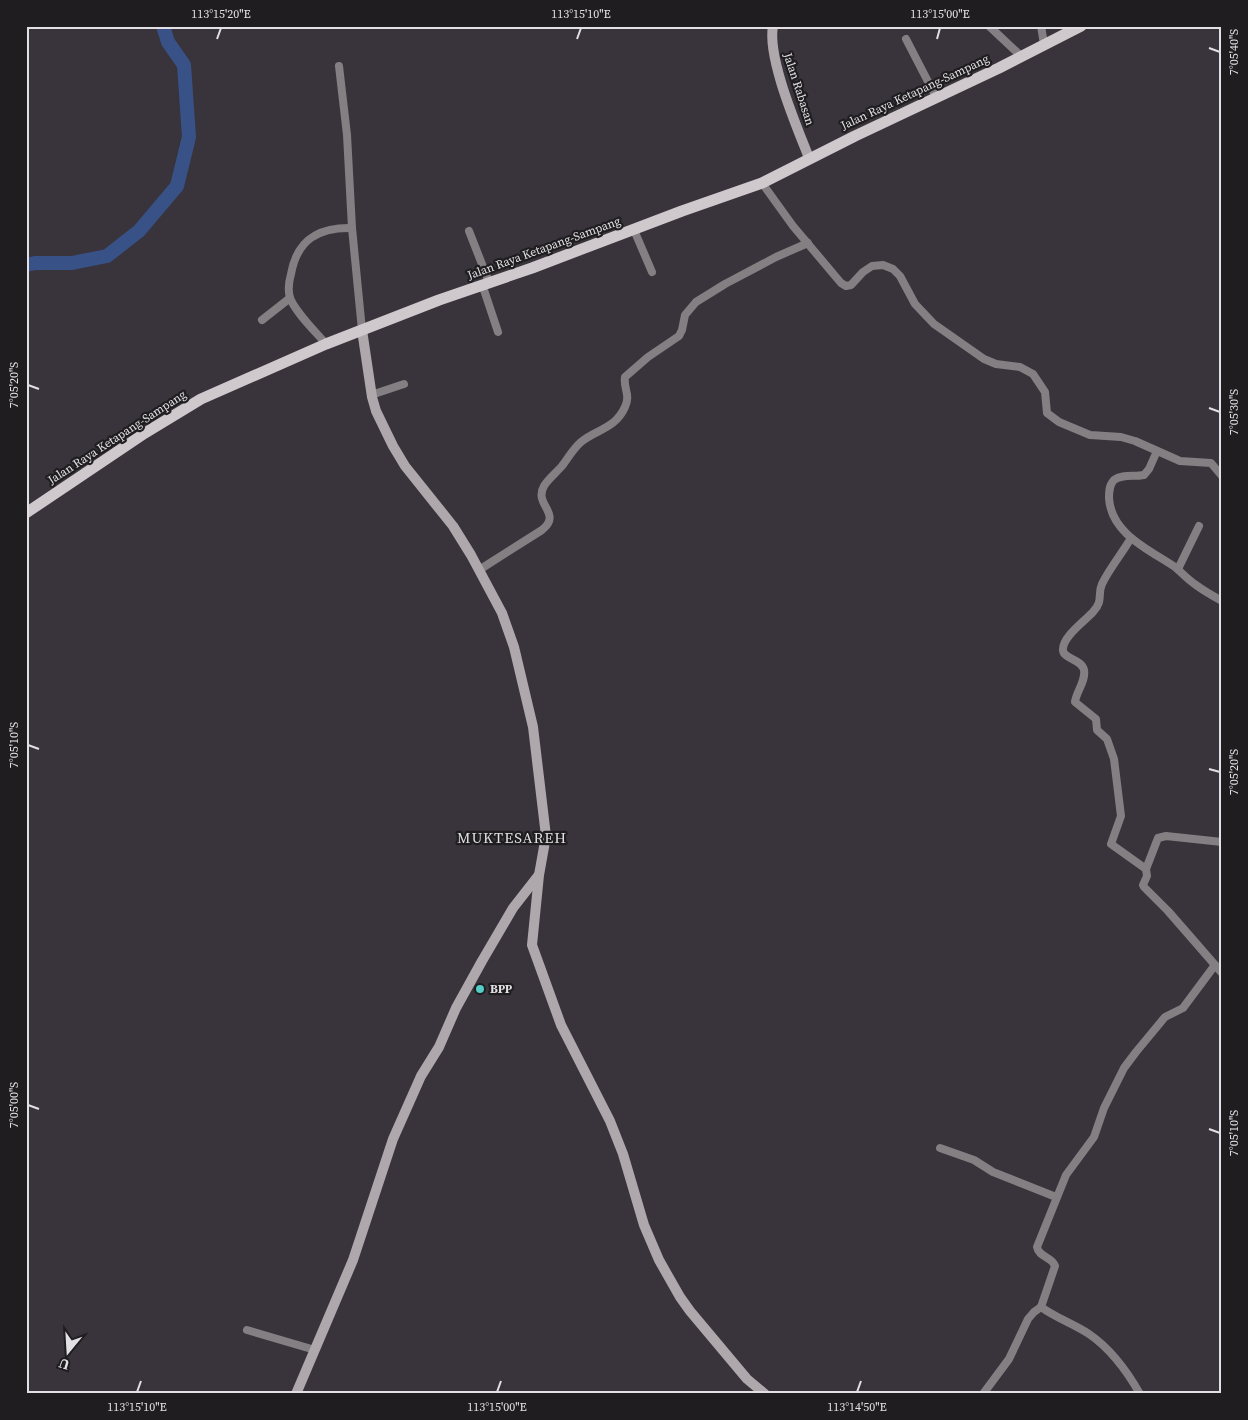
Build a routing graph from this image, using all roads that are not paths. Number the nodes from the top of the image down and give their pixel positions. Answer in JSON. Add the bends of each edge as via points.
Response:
{"nodes":[{"id":1,"x":773,"y":26,"type":"edge"},
{"id":2,"x":989,"y":26,"type":"edge"},
{"id":3,"x":1040,"y":26,"type":"edge"},
{"id":4,"x":1081,"y":26,"type":"edge"},
{"id":5,"x":906,"y":39,"type":"dead end"},
{"id":6,"x":1044,"y":44,"type":"junction"},
{"id":7,"x":1021,"y":56,"type":"junction"},
{"id":8,"x":339,"y":66,"type":"dead end"},
{"id":9,"x":936,"y":97,"type":"junction"},
{"id":10,"x":809,"y":158,"type":"junction"},
{"id":11,"x":762,"y":183,"type":"junction"},
{"id":12,"x":352,"y":228,"type":"junction"},
{"id":13,"x":634,"y":230,"type":"junction"},
{"id":14,"x":469,"y":231,"type":"dead end"},
{"id":15,"x":808,"y":243,"type":"junction"},
{"id":16,"x":652,"y":272,"type":"dead end"},
{"id":17,"x":485,"y":283,"type":"junction"},
{"id":18,"x":290,"y":298,"type":"junction"},
{"id":19,"x":262,"y":320,"type":"dead end"},
{"id":20,"x":362,"y":330,"type":"junction"},
{"id":21,"x":498,"y":332,"type":"dead end"},
{"id":22,"x":326,"y":344,"type":"junction"},
{"id":23,"x":404,"y":384,"type":"dead end"},
{"id":24,"x":371,"y":395,"type":"junction"},
{"id":25,"x":1157,"y":451,"type":"junction"},
{"id":26,"x":1222,"y":476,"type":"edge"},
{"id":27,"x":27,"y":511,"type":"edge"},
{"id":28,"x":1199,"y":526,"type":"dead end"},
{"id":29,"x":1131,"y":538,"type":"junction"},
{"id":30,"x":1178,"y":569,"type":"junction"},
{"id":31,"x":479,"y":570,"type":"junction"},
{"id":32,"x":1222,"y":601,"type":"edge"},
{"id":33,"x":1222,"y":842,"type":"edge"},
{"id":34,"x":1146,"y":869,"type":"junction"},
{"id":35,"x":539,"y":875,"type":"junction"},
{"id":36,"x":1215,"y":965,"type":"junction"},
{"id":37,"x":1222,"y":973,"type":"edge"},
{"id":38,"x":940,"y":1148,"type":"dead end"},
{"id":39,"x":1056,"y":1197,"type":"junction"},
{"id":40,"x":1041,"y":1307,"type":"junction"},
{"id":41,"x":247,"y":1330,"type":"dead end"},
{"id":42,"x":315,"y":1350,"type":"junction"},
{"id":43,"x":296,"y":1394,"type":"edge"},
{"id":44,"x":765,"y":1394,"type":"edge"},
{"id":45,"x":983,"y":1394,"type":"edge"},
{"id":46,"x":1140,"y":1394,"type":"edge"}],
"edges":[{"from":1,"to":10,"type":"main road","name":"Jalan Rabasan","via":[[774,54]]},
{"from":2,"to":7,"type":"street"},
{"from":3,"to":6,"type":"street"},
{"from":4,"to":6,"type":"main road","name":"Jalan Raya Ketapang-Sampang"},
{"from":5,"to":9,"type":"street"},
{"from":6,"to":7,"type":"main road","name":"Jalan Raya Ketapang-Sampang"},
{"from":7,"to":9,"type":"main road","name":"Jalan Raya Ketapang-Sampang"},
{"from":8,"to":12,"type":"street"},
{"from":9,"to":10,"type":"main road","name":"Jalan Raya Ketapang-Sampang"},
{"from":10,"to":11,"type":"main road","name":"Jalan Raya Ketapang-Sampang"},
{"from":11,"to":13,"type":"main road","name":"Jalan Raya Ketapang-Sampang"},
{"from":11,"to":15,"type":"street"},
{"from":12,"to":18,"type":"street","via":[[329,229],[303,245],[293,265]]},
{"from":12,"to":20,"type":"street"},
{"from":13,"to":16,"type":"street"},
{"from":13,"to":17,"type":"main road","name":"Jalan Raya Ketapang-Sampang"},
{"from":14,"to":17,"type":"street"},
{"from":15,"to":25,"type":"street","via":[[846,286],[872,266],[883,265],[894,270],[915,304],[934,324],[984,359],[1020,367],[1032,374],[1045,392],[1047,413],[1054,419],[1090,435],[1126,438]]},
{"from":15,"to":31,"type":"street","via":[[776,257],[696,302],[685,315],[679,336],[625,378],[628,396],[620,415],[607,428],[580,443],[544,486],[542,497],[551,517],[549,524]]},
{"from":17,"to":20,"type":"main road","name":"Jalan Raya Ketapang-Sampang"},
{"from":17,"to":21,"type":"street"},
{"from":18,"to":19,"type":"street"},
{"from":18,"to":22,"type":"street"},
{"from":20,"to":22,"type":"main road","name":"Jalan Raya Ketapang-Sampang"},
{"from":20,"to":24,"type":"main road"},
{"from":22,"to":27,"type":"main road","name":"Jalan Raya Ketapang-Sampang","via":[[201,399]]},
{"from":23,"to":24,"type":"street"},
{"from":24,"to":31,"type":"main road","via":[[401,459],[453,526]]},
{"from":25,"to":26,"type":"street","via":[[1180,462],[1211,463]]},
{"from":25,"to":29,"type":"street","via":[[1146,473],[1120,477],[1110,487],[1113,515]]},
{"from":28,"to":30,"type":"street"},
{"from":29,"to":30,"type":"street"},
{"from":29,"to":34,"type":"street","via":[[1102,585],[1098,605],[1065,642],[1063,651],[1084,668],[1075,702],[1096,718],[1096,730],[1107,739],[1113,753],[1121,816],[1111,844]]},
{"from":30,"to":32,"type":"street","via":[[1194,584]]},
{"from":31,"to":35,"type":"main road","via":[[510,633],[533,727],[546,836]]},
{"from":33,"to":34,"type":"street","via":[[1158,838]]},
{"from":34,"to":36,"type":"street","via":[[1144,888]]},
{"from":35,"to":42,"type":"main road","via":[[514,908],[482,961],[440,1046],[421,1076],[393,1139],[354,1260]]},
{"from":35,"to":44,"type":"main road","via":[[532,934],[534,953],[561,1025],[610,1122],[659,1260],[680,1297],[747,1379]]},
{"from":36,"to":37,"type":"street"},
{"from":36,"to":39,"type":"street","via":[[1183,1008],[1165,1017],[1132,1057],[1104,1108],[1094,1137],[1066,1175]]},
{"from":38,"to":39,"type":"street"},
{"from":39,"to":40,"type":"street","via":[[1037,1247],[1040,1255],[1053,1261],[1055,1266]]},
{"from":40,"to":45,"type":"street","via":[[1028,1319],[1009,1359]]},
{"from":40,"to":46,"type":"street","via":[[1102,1344]]},
{"from":41,"to":42,"type":"street"},
{"from":42,"to":43,"type":"main road"}]}
